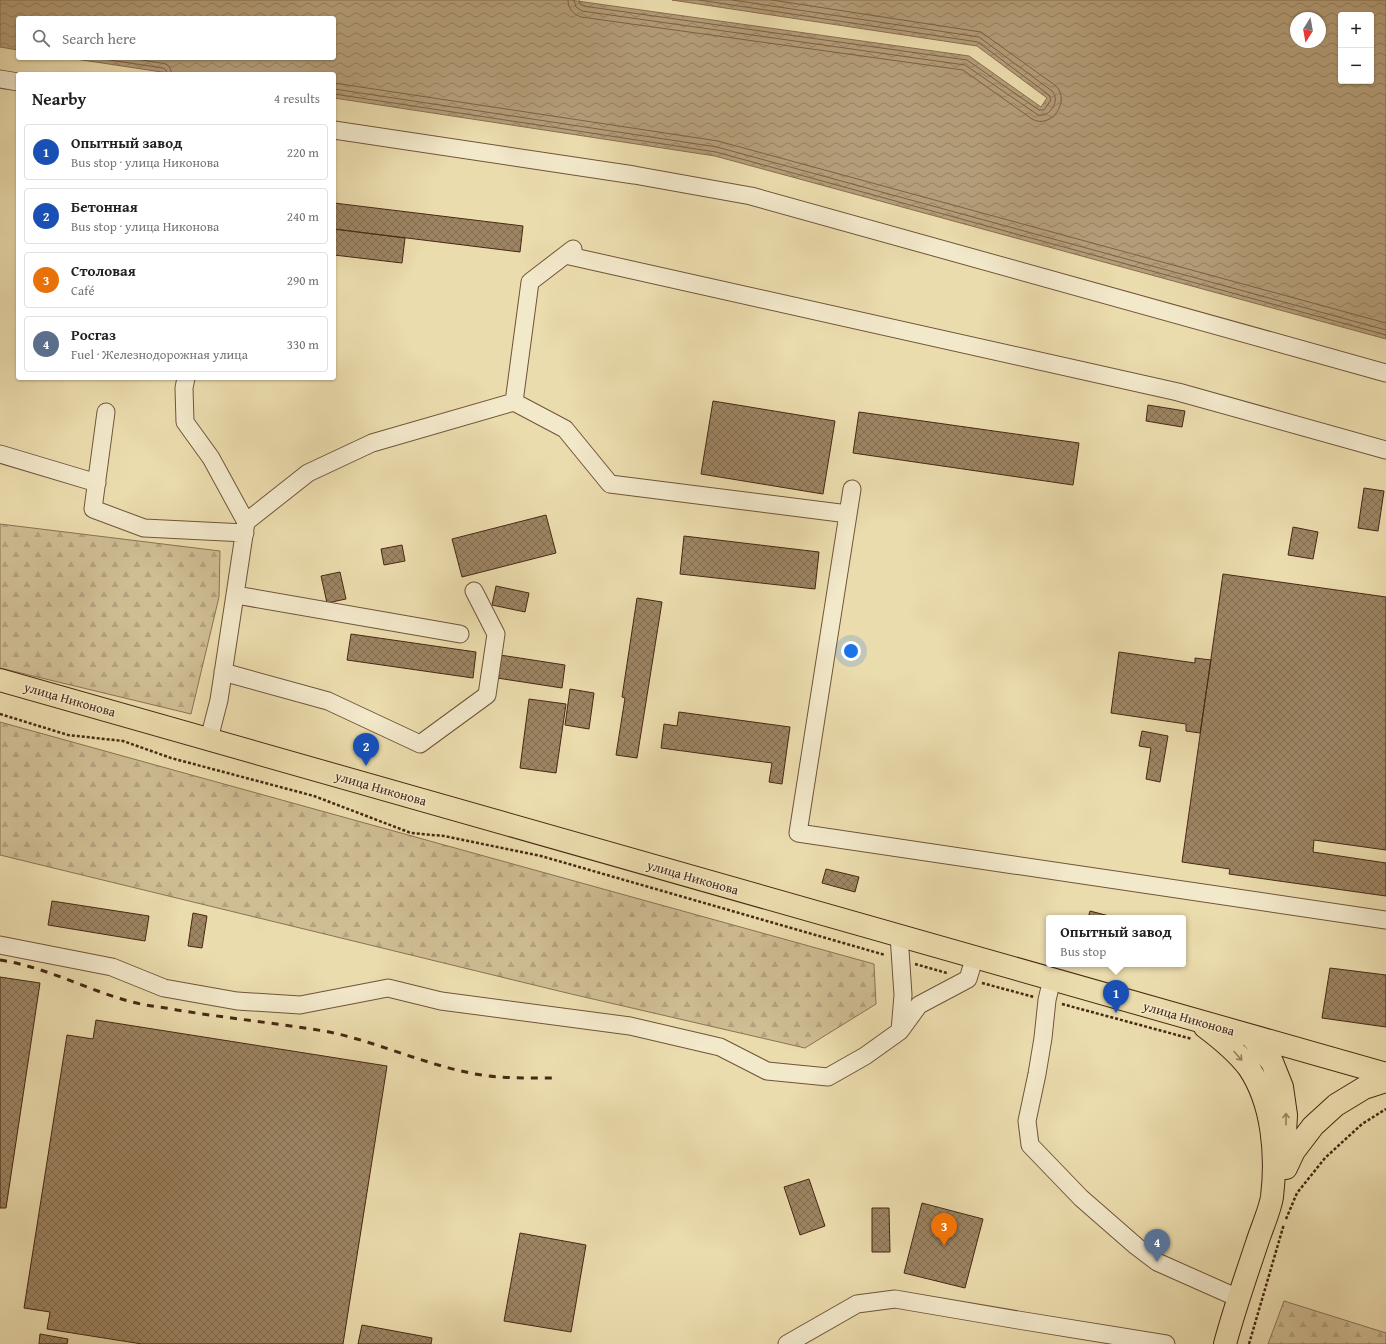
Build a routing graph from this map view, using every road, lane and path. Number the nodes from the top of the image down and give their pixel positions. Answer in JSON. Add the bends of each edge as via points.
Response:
{"nodes":[{"id":1,"x":0,"y":79,"type":"edge"},
{"id":2,"x":16,"y":82,"type":"edge"},
{"id":3,"x":336,"y":130,"type":"edge"},
{"id":4,"x":1386,"y":373,"type":"edge"},
{"id":5,"x":186,"y":380,"type":"edge"},
{"id":6,"x":514,"y":402,"type":"junction"},
{"id":7,"x":106,"y":412,"type":"dead end"},
{"id":8,"x":1386,"y":450,"type":"edge"},
{"id":9,"x":0,"y":454,"type":"edge"},
{"id":10,"x":97,"y":483,"type":"junction"},
{"id":11,"x":852,"y":489,"type":"dead end"},
{"id":12,"x":848,"y":514,"type":"junction"},
{"id":13,"x":245,"y":528,"type":"junction"},
{"id":14,"x":474,"y":591,"type":"dead end"},
{"id":15,"x":236,"y":595,"type":"junction"},
{"id":16,"x":460,"y":634,"type":"dead end"},
{"id":17,"x":223,"y":672,"type":"junction"},
{"id":18,"x":0,"y":680,"type":"edge"},
{"id":19,"x":0,"y":714,"type":"edge"},
{"id":20,"x":209,"y":739,"type":"junction"},
{"id":21,"x":1386,"y":920,"type":"edge"},
{"id":22,"x":899,"y":936,"type":"junction"},
{"id":23,"x":0,"y":944,"type":"edge"},
{"id":24,"x":975,"y":956,"type":"junction"},
{"id":25,"x":901,"y":960,"type":"junction"},
{"id":26,"x":968,"y":979,"type":"junction"},
{"id":27,"x":1052,"y":979,"type":"junction"},
{"id":28,"x":1047,"y":1000,"type":"junction"},
{"id":29,"x":1196,"y":1030,"type":"junction"},
{"id":30,"x":900,"y":1031,"type":"junction"},
{"id":31,"x":1251,"y":1036,"type":"junction"},
{"id":32,"x":1386,"y":1074,"type":"edge"},
{"id":33,"x":1386,"y":1081,"type":"edge"},
{"id":34,"x":1386,"y":1096,"type":"edge"},
{"id":35,"x":1386,"y":1109,"type":"edge"},
{"id":36,"x":1272,"y":1198,"type":"junction"},
{"id":37,"x":1238,"y":1298,"type":"junction"},
{"id":38,"x":787,"y":1344,"type":"edge"},
{"id":39,"x":1166,"y":1344,"type":"edge"},
{"id":40,"x":1225,"y":1344,"type":"edge"},
{"id":41,"x":1249,"y":1344,"type":"edge"}],
"edges":[{"from":1,"to":2,"type":"street"},
{"from":3,"to":4,"type":"street","via":[[751,196]]},
{"from":5,"to":13,"type":"street","via":[[185,422],[211,458]]},
{"from":6,"to":8,"type":"street","via":[[530,282],[569,252],[1178,392]]},
{"from":6,"to":12,"type":"street","via":[[565,429],[610,484]]},
{"from":6,"to":13,"type":"street","via":[[372,443],[308,474]]},
{"from":7,"to":10,"type":"street"},
{"from":9,"to":10,"type":"street"},
{"from":10,"to":13,"type":"street","via":[[93,509],[144,528]]},
{"from":11,"to":12,"type":"street"},
{"from":12,"to":21,"type":"street","via":[[798,833]]},
{"from":13,"to":15,"type":"street"},
{"from":14,"to":17,"type":"street","via":[[496,634],[487,695],[420,744],[328,701]]},
{"from":15,"to":16,"type":"street"},
{"from":15,"to":17,"type":"street"},
{"from":17,"to":20,"type":"street"},
{"from":18,"to":20,"type":"main road","name":"улица Никонова"},
{"from":19,"to":25,"type":"path","via":[[68,734],[123,741],[171,758],[314,796],[411,833],[444,836],[541,856]]},
{"from":20,"to":22,"type":"main road","name":"улица Никонова"},
{"from":22,"to":24,"type":"main road","name":"улица Никонова"},
{"from":22,"to":25,"type":"street"},
{"from":23,"to":30,"type":"street","via":[[112,967],[164,988],[237,1001],[300,1005],[388,988],[441,1001],[630,1026],[720,1047],[767,1071],[828,1077],[865,1056]]},
{"from":24,"to":26,"type":"street"},
{"from":24,"to":27,"type":"main road","name":"улица Никонова"},
{"from":25,"to":26,"type":"path"},
{"from":25,"to":30,"type":"street","via":[[903,995]]},
{"from":26,"to":28,"type":"path"},
{"from":26,"to":30,"type":"street","via":[[919,1005]]},
{"from":27,"to":28,"type":"street"},
{"from":27,"to":29,"type":"main road","name":"улица Никонова"},
{"from":28,"to":29,"type":"path"},
{"from":28,"to":37,"type":"street","via":[[1038,1074],[1027,1122],[1030,1145],[1081,1198],[1157,1262]]},
{"from":29,"to":31,"type":"main road","name":"улица Никонова"},
{"from":29,"to":36,"type":"main road","one_way":true,"via":[[1227,1044],[1248,1068],[1263,1096],[1272,1132]]},
{"from":31,"to":32,"type":"main road","name":"улица Никонова"},
{"from":36,"to":31,"type":"main road","one_way":true,"via":[[1285,1149],[1286,1115],[1282,1087],[1272,1062]]},
{"from":33,"to":36,"type":"main road","via":[[1364,1088],[1336,1105],[1313,1126],[1294,1151]]},
{"from":34,"to":36,"type":"main road","via":[[1351,1111],[1321,1135]]},
{"from":35,"to":41,"type":"path","via":[[1362,1124],[1326,1158],[1297,1193],[1285,1220]]},
{"from":36,"to":37,"type":"main road"},
{"from":37,"to":40,"type":"main road"},
{"from":38,"to":39,"type":"street","via":[[857,1304],[895,1298]]}]}
